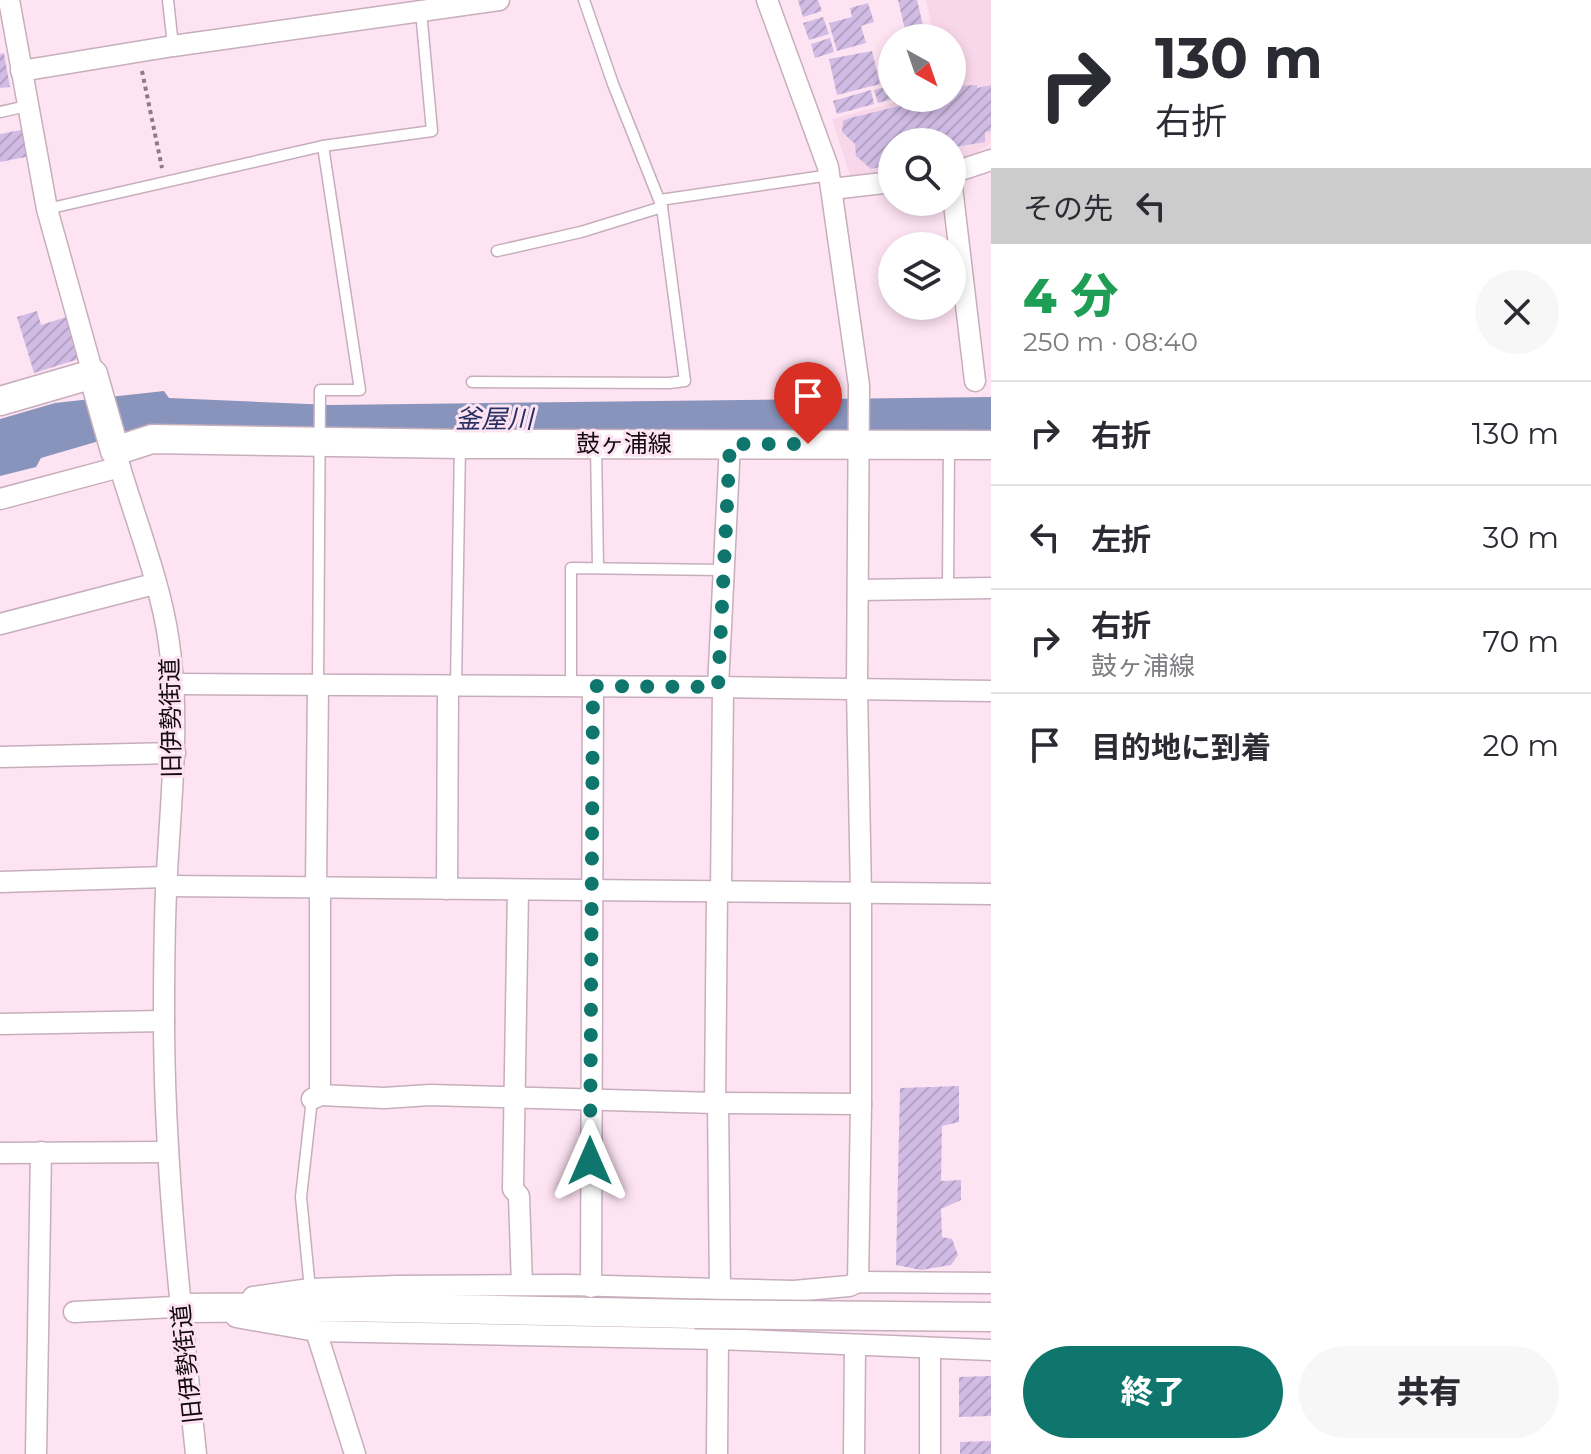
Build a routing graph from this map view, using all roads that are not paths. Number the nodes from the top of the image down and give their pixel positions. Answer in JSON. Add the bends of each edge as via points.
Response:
{"nodes":[{"id":1,"x":9,"y":0,"type":"edge"},
{"id":2,"x":168,"y":0,"type":"edge"},
{"id":3,"x":499,"y":0,"type":"edge"},
{"id":4,"x":584,"y":0,"type":"edge"},
{"id":5,"x":767,"y":0,"type":"edge"},
{"id":6,"x":473,"y":2,"type":"edge"},
{"id":7,"x":421,"y":11,"type":"junction"},
{"id":8,"x":173,"y":46,"type":"junction"},
{"id":9,"x":21,"y":71,"type":"junction"},
{"id":10,"x":27,"y":106,"type":"junction"},
{"id":11,"x":0,"y":112,"type":"edge"},
{"id":12,"x":323,"y":146,"type":"junction"},
{"id":13,"x":991,"y":160,"type":"edge"},
{"id":14,"x":966,"y":168,"type":"edge"},
{"id":15,"x":831,"y":182,"type":"junction"},
{"id":16,"x":878,"y":182,"type":"edge"},
{"id":17,"x":661,"y":204,"type":"junction"},
{"id":18,"x":47,"y":209,"type":"junction"},
{"id":19,"x":955,"y":216,"type":"edge"},
{"id":20,"x":497,"y":251,"type":"dead end"},
{"id":21,"x":975,"y":381,"type":"dead end"},
{"id":22,"x":95,"y":382,"type":"junction"},
{"id":23,"x":472,"y":382,"type":"dead end"},
{"id":24,"x":0,"y":401,"type":"edge"},
{"id":25,"x":319,"y":441,"type":"junction"},
{"id":26,"x":460,"y":444,"type":"junction"},
{"id":27,"x":596,"y":444,"type":"junction"},
{"id":28,"x":730,"y":444,"type":"junction"},
{"id":29,"x":860,"y":444,"type":"junction"},
{"id":30,"x":949,"y":444,"type":"junction"},
{"id":31,"x":991,"y":445,"type":"edge"},
{"id":32,"x":116,"y":454,"type":"junction"},
{"id":33,"x":0,"y":499,"type":"edge"},
{"id":34,"x":598,"y":567,"type":"junction"},
{"id":35,"x":722,"y":570,"type":"junction"},
{"id":36,"x":154,"y":584,"type":"junction"},
{"id":37,"x":948,"y":588,"type":"junction"},
{"id":38,"x":991,"y":588,"type":"edge"},
{"id":39,"x":859,"y":590,"type":"junction"},
{"id":40,"x":0,"y":624,"type":"edge"},
{"id":41,"x":174,"y":684,"type":"junction"},
{"id":42,"x":318,"y":685,"type":"junction"},
{"id":43,"x":452,"y":686,"type":"junction"},
{"id":44,"x":571,"y":686,"type":"junction"},
{"id":45,"x":593,"y":686,"type":"junction"},
{"id":46,"x":721,"y":687,"type":"junction"},
{"id":47,"x":857,"y":689,"type":"junction"},
{"id":48,"x":991,"y":691,"type":"edge"},
{"id":49,"x":175,"y":753,"type":"junction"},
{"id":50,"x":0,"y":757,"type":"edge"},
{"id":51,"x":0,"y":882,"type":"edge"},
{"id":52,"x":166,"y":882,"type":"junction"},
{"id":53,"x":318,"y":888,"type":"junction"},
{"id":54,"x":447,"y":889,"type":"junction"},
{"id":55,"x":518,"y":890,"type":"junction"},
{"id":56,"x":592,"y":890,"type":"junction"},
{"id":57,"x":719,"y":892,"type":"junction"},
{"id":58,"x":861,"y":894,"type":"junction"},
{"id":59,"x":991,"y":894,"type":"edge"},
{"id":60,"x":164,"y":1021,"type":"junction"},
{"id":61,"x":0,"y":1024,"type":"edge"},
{"id":62,"x":316,"y":1097,"type":"junction"},
{"id":63,"x":513,"y":1097,"type":"junction"},
{"id":64,"x":590,"y":1098,"type":"junction"},
{"id":65,"x":717,"y":1102,"type":"junction"},
{"id":66,"x":861,"y":1104,"type":"junction"},
{"id":67,"x":41,"y":1152,"type":"junction"},
{"id":68,"x":168,"y":1152,"type":"junction"},
{"id":69,"x":0,"y":1153,"type":"edge"},
{"id":70,"x":991,"y":1283,"type":"edge"},
{"id":71,"x":854,"y":1284,"type":"junction"},
{"id":72,"x":522,"y":1285,"type":"junction"},
{"id":73,"x":591,"y":1287,"type":"junction"},
{"id":74,"x":310,"y":1289,"type":"junction"},
{"id":75,"x":720,"y":1290,"type":"junction"},
{"id":76,"x":180,"y":1308,"type":"junction"},
{"id":77,"x":74,"y":1312,"type":"dead end"},
{"id":78,"x":991,"y":1317,"type":"edge"},
{"id":79,"x":316,"y":1331,"type":"junction"},
{"id":80,"x":718,"y":1339,"type":"junction"},
{"id":81,"x":850,"y":1345,"type":"junction"},
{"id":82,"x":930,"y":1349,"type":"junction"},
{"id":83,"x":991,"y":1350,"type":"edge"},
{"id":84,"x":36,"y":1454,"type":"edge"},
{"id":85,"x":196,"y":1454,"type":"edge"},
{"id":86,"x":355,"y":1454,"type":"edge"},
{"id":87,"x":717,"y":1454,"type":"edge"},
{"id":88,"x":854,"y":1454,"type":"edge"},
{"id":89,"x":930,"y":1454,"type":"edge"}],
"edges":[{"from":1,"to":9,"type":"street","name":"旧伊勢街道"},
{"from":2,"to":8,"type":"lane"},
{"from":3,"to":6,"type":"street"},
{"from":4,"to":17,"type":"lane"},
{"from":5,"to":15,"type":"street"},
{"from":6,"to":7,"type":"street"},
{"from":7,"to":8,"type":"street"},
{"from":7,"to":12,"type":"lane","via":[[432,131]]},
{"from":8,"to":9,"type":"street"},
{"from":9,"to":10,"type":"street","name":"旧伊勢街道"},
{"from":10,"to":11,"type":"lane"},
{"from":10,"to":18,"type":"street","name":"旧伊勢街道"},
{"from":12,"to":18,"type":"lane"},
{"from":12,"to":25,"type":"lane","via":[[360,390],[320,390]]},
{"from":13,"to":14,"type":"street"},
{"from":15,"to":16,"type":"street"},
{"from":15,"to":17,"type":"lane"},
{"from":15,"to":29,"type":"street","via":[[859,385]]},
{"from":17,"to":20,"type":"lane","via":[[581,232]]},
{"from":17,"to":23,"type":"lane","via":[[685,381]]},
{"from":18,"to":22,"type":"street","name":"旧伊勢街道"},
{"from":19,"to":21,"type":"street"},
{"from":22,"to":24,"type":"main road"},
{"from":22,"to":32,"type":"main road","name":"旧伊勢街道"},
{"from":25,"to":26,"type":"main road","name":"鼓ヶ浦線"},
{"from":25,"to":32,"type":"main road","name":"鼓ヶ浦線","via":[[152,439]]},
{"from":25,"to":42,"type":"lane"},
{"from":26,"to":27,"type":"main road","name":"鼓ヶ浦線"},
{"from":26,"to":43,"type":"lane"},
{"from":27,"to":28,"type":"main road","name":"鼓ヶ浦線"},
{"from":27,"to":34,"type":"lane"},
{"from":28,"to":29,"type":"main road","name":"鼓ヶ浦線"},
{"from":28,"to":35,"type":"street"},
{"from":29,"to":30,"type":"main road","name":"鼓ヶ浦線"},
{"from":29,"to":39,"type":"street"},
{"from":30,"to":31,"type":"main road","name":"鼓ヶ浦線"},
{"from":30,"to":37,"type":"lane"},
{"from":32,"to":33,"type":"street"},
{"from":32,"to":36,"type":"street","name":"旧伊勢街道"},
{"from":34,"to":35,"type":"lane"},
{"from":34,"to":44,"type":"lane","via":[[571,568]]},
{"from":35,"to":46,"type":"street"},
{"from":36,"to":40,"type":"street"},
{"from":36,"to":41,"type":"street","name":"旧伊勢街道"},
{"from":37,"to":38,"type":"street"},
{"from":37,"to":39,"type":"street"},
{"from":39,"to":47,"type":"street"},
{"from":41,"to":42,"type":"street"},
{"from":41,"to":49,"type":"street","name":"旧伊勢街道"},
{"from":42,"to":43,"type":"street"},
{"from":42,"to":53,"type":"street"},
{"from":43,"to":44,"type":"street"},
{"from":43,"to":54,"type":"street"},
{"from":44,"to":45,"type":"street"},
{"from":45,"to":46,"type":"street"},
{"from":45,"to":56,"type":"street"},
{"from":46,"to":47,"type":"street"},
{"from":46,"to":57,"type":"street"},
{"from":47,"to":48,"type":"street"},
{"from":47,"to":58,"type":"street"},
{"from":49,"to":50,"type":"street"},
{"from":49,"to":52,"type":"street","name":"旧伊勢街道"},
{"from":51,"to":52,"type":"street"},
{"from":52,"to":53,"type":"street"},
{"from":52,"to":60,"type":"street","name":"旧伊勢街道"},
{"from":53,"to":54,"type":"street"},
{"from":53,"to":62,"type":"street"},
{"from":54,"to":55,"type":"street"},
{"from":55,"to":56,"type":"street"},
{"from":55,"to":63,"type":"street"},
{"from":56,"to":57,"type":"street"},
{"from":56,"to":64,"type":"street"},
{"from":57,"to":58,"type":"street"},
{"from":57,"to":65,"type":"street"},
{"from":58,"to":59,"type":"street"},
{"from":58,"to":66,"type":"street"},
{"from":60,"to":61,"type":"street"},
{"from":60,"to":68,"type":"street","name":"旧伊勢街道"},
{"from":62,"to":63,"type":"street"},
{"from":62,"to":74,"type":"lane","via":[[301,1197]]},
{"from":63,"to":64,"type":"street"},
{"from":63,"to":72,"type":"street","via":[[513,1189],[519,1196]]},
{"from":64,"to":65,"type":"street"},
{"from":64,"to":73,"type":"street"},
{"from":65,"to":66,"type":"street"},
{"from":65,"to":75,"type":"street"},
{"from":66,"to":71,"type":"street"},
{"from":67,"to":68,"type":"street"},
{"from":67,"to":69,"type":"street"},
{"from":67,"to":84,"type":"street"},
{"from":68,"to":76,"type":"street","name":"旧伊勢街道"},
{"from":70,"to":71,"type":"street"},
{"from":71,"to":75,"type":"street","via":[[794,1291]]},
{"from":71,"to":81,"type":"street"},
{"from":72,"to":73,"type":"street"},
{"from":72,"to":74,"type":"street"},
{"from":73,"to":75,"type":"street"},
{"from":74,"to":76,"type":"street"},
{"from":76,"to":77,"type":"street"},
{"from":76,"to":78,"type":"main road","bridge":true},
{"from":76,"to":79,"type":"street"},
{"from":76,"to":85,"type":"street","name":"旧伊勢街道"},
{"from":79,"to":80,"type":"street"},
{"from":79,"to":86,"type":"street"},
{"from":80,"to":81,"type":"street"},
{"from":80,"to":87,"type":"street"},
{"from":81,"to":82,"type":"street"},
{"from":81,"to":88,"type":"street"},
{"from":82,"to":83,"type":"street"},
{"from":82,"to":89,"type":"street"}]}
